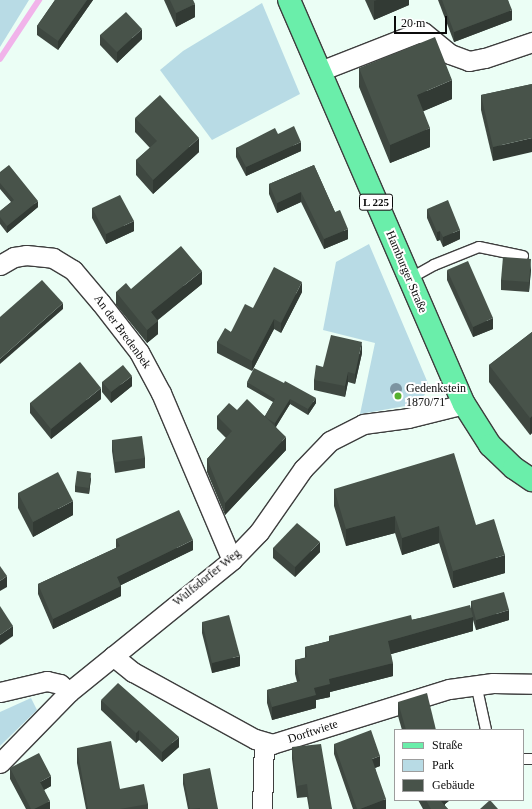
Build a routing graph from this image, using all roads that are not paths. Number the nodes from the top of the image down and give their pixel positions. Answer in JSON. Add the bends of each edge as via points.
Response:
{"nodes":[{"id":1,"x":289,"y":0,"type":"edge"},
{"id":2,"x":532,"y":42,"type":"edge"},
{"id":3,"x":320,"y":71,"type":"junction"},
{"id":4,"x":523,"y":256,"type":"dead end"},
{"id":5,"x":0,"y":265,"type":"edge"},
{"id":6,"x":408,"y":279,"type":"junction"},
{"id":7,"x":464,"y":404,"type":"junction"},
{"id":8,"x":532,"y":480,"type":"edge"},
{"id":9,"x":232,"y":560,"type":"junction"},
{"id":10,"x":113,"y":656,"type":"junction"},
{"id":11,"x":476,"y":684,"type":"junction"},
{"id":12,"x":532,"y":684,"type":"edge"},
{"id":13,"x":0,"y":692,"type":"edge"},
{"id":14,"x":69,"y":692,"type":"junction"},
{"id":15,"x":486,"y":729,"type":"edge"},
{"id":16,"x":264,"y":743,"type":"junction"},
{"id":17,"x":0,"y":762,"type":"edge"},
{"id":18,"x":262,"y":809,"type":"edge"}],
"edges":[{"from":1,"to":3,"type":"main road","name":"Hamburger Straße","number":"L 225"},
{"from":2,"to":3,"type":"street","via":[[469,61],[450,54],[423,32]]},
{"from":3,"to":6,"type":"main road","name":"Hamburger Straße","number":"L 225"},
{"from":4,"to":6,"type":"lane","via":[[479,248],[434,265]]},
{"from":5,"to":9,"type":"street","name":"An der Bredenbek","via":[[14,257],[26,255],[53,258],[74,270],[101,303],[139,352],[161,393]]},
{"from":6,"to":7,"type":"main road","name":"Hamburger Straße","number":"L 225"},
{"from":7,"to":8,"type":"main road","name":"Hamburger Straße","number":"L 225","via":[[490,445],[514,468]]},
{"from":7,"to":9,"type":"street","name":"Wulfsdorfer Weg","via":[[408,418],[373,421],[343,433],[321,450],[304,469],[259,532]]},
{"from":9,"to":10,"type":"street","name":"Wulfsdorfer Weg"},
{"from":10,"to":14,"type":"street","name":"Wulfsdorfer Weg"},
{"from":10,"to":16,"type":"street","via":[[133,672]]},
{"from":11,"to":12,"type":"street","name":"Dorftwiete"},
{"from":11,"to":15,"type":"lane"},
{"from":11,"to":16,"type":"street","name":"Dorftwiete","via":[[435,693],[279,743]]},
{"from":13,"to":14,"type":"street","via":[[46,681],[60,684]]},
{"from":14,"to":17,"type":"street","name":"Wulfsdorfer Weg"},
{"from":16,"to":18,"type":"street"}]}
